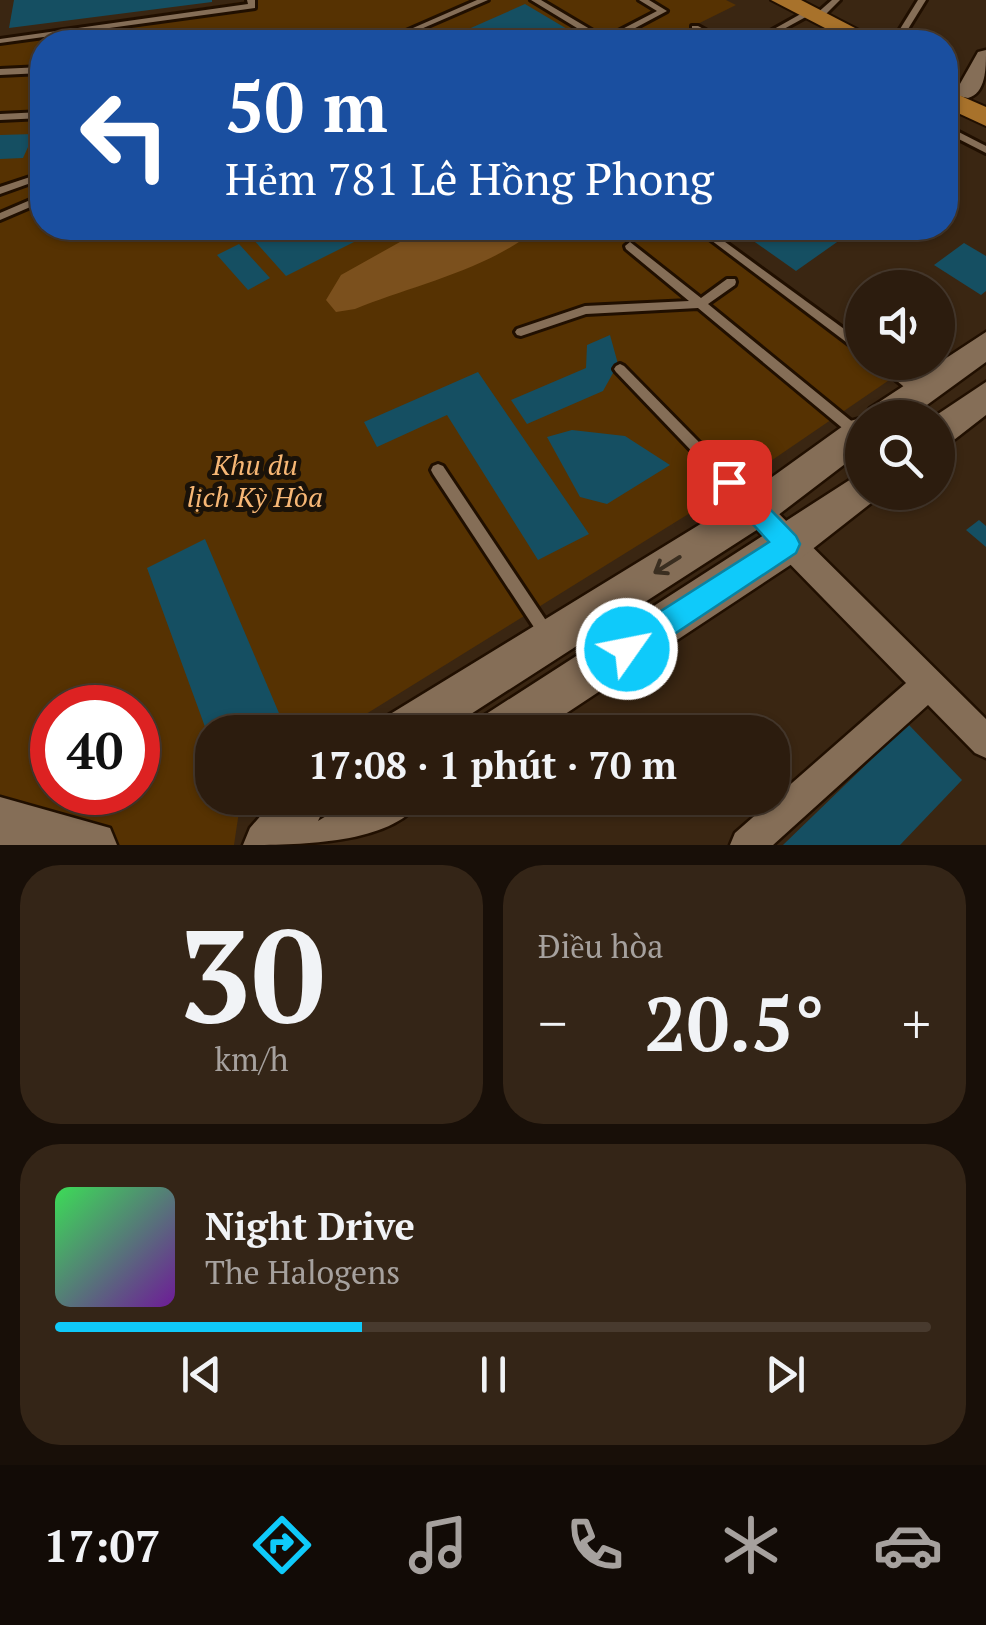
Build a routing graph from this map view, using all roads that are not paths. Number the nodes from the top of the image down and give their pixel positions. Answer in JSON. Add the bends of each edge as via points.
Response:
{"nodes":[{"id":1,"x":251,"y":0,"type":"edge"},
{"id":2,"x":484,"y":0,"type":"edge"},
{"id":3,"x":535,"y":0,"type":"edge"},
{"id":4,"x":643,"y":0,"type":"edge"},
{"id":5,"x":754,"y":0,"type":"edge"},
{"id":6,"x":922,"y":0,"type":"edge"},
{"id":7,"x":808,"y":10,"type":"edge"},
{"id":8,"x":695,"y":28,"type":"dead end"},
{"id":9,"x":79,"y":30,"type":"edge"},
{"id":10,"x":413,"y":30,"type":"edge"},
{"id":11,"x":585,"y":30,"type":"edge"},
{"id":12,"x":624,"y":30,"type":"edge"},
{"id":13,"x":699,"y":30,"type":"edge"},
{"id":14,"x":776,"y":30,"type":"edge"},
{"id":15,"x":826,"y":30,"type":"edge"},
{"id":16,"x":847,"y":30,"type":"edge"},
{"id":17,"x":903,"y":30,"type":"edge"},
{"id":18,"x":30,"y":37,"type":"edge"},
{"id":19,"x":0,"y":41,"type":"edge"},
{"id":20,"x":986,"y":57,"type":"edge"},
{"id":21,"x":30,"y":71,"type":"edge"},
{"id":22,"x":0,"y":72,"type":"edge"},
{"id":23,"x":961,"y":92,"type":"edge"},
{"id":24,"x":30,"y":116,"type":"edge"},
{"id":25,"x":0,"y":118,"type":"edge"},
{"id":26,"x":986,"y":118,"type":"edge"},
{"id":27,"x":958,"y":135,"type":"edge"},
{"id":28,"x":986,"y":150,"type":"edge"},
{"id":29,"x":30,"y":180,"type":"edge"},
{"id":30,"x":0,"y":191,"type":"edge"},
{"id":31,"x":30,"y":203,"type":"edge"},
{"id":32,"x":0,"y":217,"type":"edge"},
{"id":33,"x":716,"y":240,"type":"edge"},
{"id":34,"x":630,"y":246,"type":"dead end"},
{"id":35,"x":732,"y":282,"type":"dead end"},
{"id":36,"x":701,"y":304,"type":"junction"},
{"id":37,"x":520,"y":332,"type":"dead end"},
{"id":38,"x":845,"y":335,"type":"edge"},
{"id":39,"x":986,"y":344,"type":"edge"},
{"id":40,"x":620,"y":369,"type":"dead end"},
{"id":41,"x":903,"y":380,"type":"edge"},
{"id":42,"x":918,"y":392,"type":"junction"},
{"id":43,"x":986,"y":396,"type":"edge"},
{"id":44,"x":907,"y":400,"type":"edge"},
{"id":45,"x":845,"y":412,"type":"edge"},
{"id":46,"x":955,"y":419,"type":"edge"},
{"id":47,"x":845,"y":444,"type":"edge"},
{"id":48,"x":438,"y":470,"type":"dead end"},
{"id":49,"x":845,"y":501,"type":"edge"},
{"id":50,"x":756,"y":510,"type":"junction"},
{"id":51,"x":787,"y":544,"type":"junction"},
{"id":52,"x":550,"y":638,"type":"junction"},
{"id":53,"x":928,"y":685,"type":"junction"},
{"id":54,"x":430,"y":715,"type":"edge"},
{"id":55,"x":525,"y":715,"type":"edge"},
{"id":56,"x":986,"y":742,"type":"edge"},
{"id":57,"x":292,"y":815,"type":"edge"},
{"id":58,"x":372,"y":815,"type":"edge"},
{"id":59,"x":0,"y":822,"type":"edge"},
{"id":60,"x":93,"y":845,"type":"edge"},
{"id":61,"x":267,"y":845,"type":"edge"},
{"id":62,"x":323,"y":845,"type":"edge"},
{"id":63,"x":747,"y":845,"type":"edge"}],
"edges":[{"from":1,"to":9,"type":"lane","via":[[252,6]]},
{"from":2,"to":10,"type":"lane"},
{"from":3,"to":11,"type":"lane"},
{"from":4,"to":12,"type":"lane","via":[[663,10]]},
{"from":5,"to":7,"type":"main road"},
{"from":6,"to":17,"type":"lane"},
{"from":7,"to":14,"type":"lane"},
{"from":7,"to":15,"type":"main road"},
{"from":7,"to":16,"type":"main road"},
{"from":8,"to":13,"type":"lane"},
{"from":18,"to":19,"type":"lane"},
{"from":20,"to":23,"type":"street"},
{"from":21,"to":22,"type":"lane"},
{"from":23,"to":26,"type":"main road"},
{"from":24,"to":25,"type":"lane"},
{"from":27,"to":28,"type":"lane"},
{"from":29,"to":30,"type":"lane"},
{"from":31,"to":32,"type":"lane"},
{"from":33,"to":38,"type":"lane"},
{"from":34,"to":36,"type":"lane"},
{"from":35,"to":36,"type":"lane"},
{"from":36,"to":37,"type":"lane","via":[[586,310]]},
{"from":36,"to":45,"type":"lane"},
{"from":39,"to":42,"type":"street"},
{"from":40,"to":50,"type":"lane"},
{"from":41,"to":42,"type":"lane"},
{"from":42,"to":44,"type":"street"},
{"from":43,"to":46,"type":"street"},
{"from":47,"to":50,"type":"street"},
{"from":48,"to":52,"type":"lane"},
{"from":49,"to":51,"type":"street"},
{"from":50,"to":51,"type":"street"},
{"from":50,"to":52,"type":"street","one_way":true},
{"from":51,"to":53,"type":"street"},
{"from":51,"to":55,"type":"street"},
{"from":52,"to":54,"type":"street"},
{"from":53,"to":56,"type":"street"},
{"from":53,"to":63,"type":"street"},
{"from":57,"to":61,"type":"street"},
{"from":58,"to":62,"type":"street"},
{"from":59,"to":60,"type":"street"}]}
